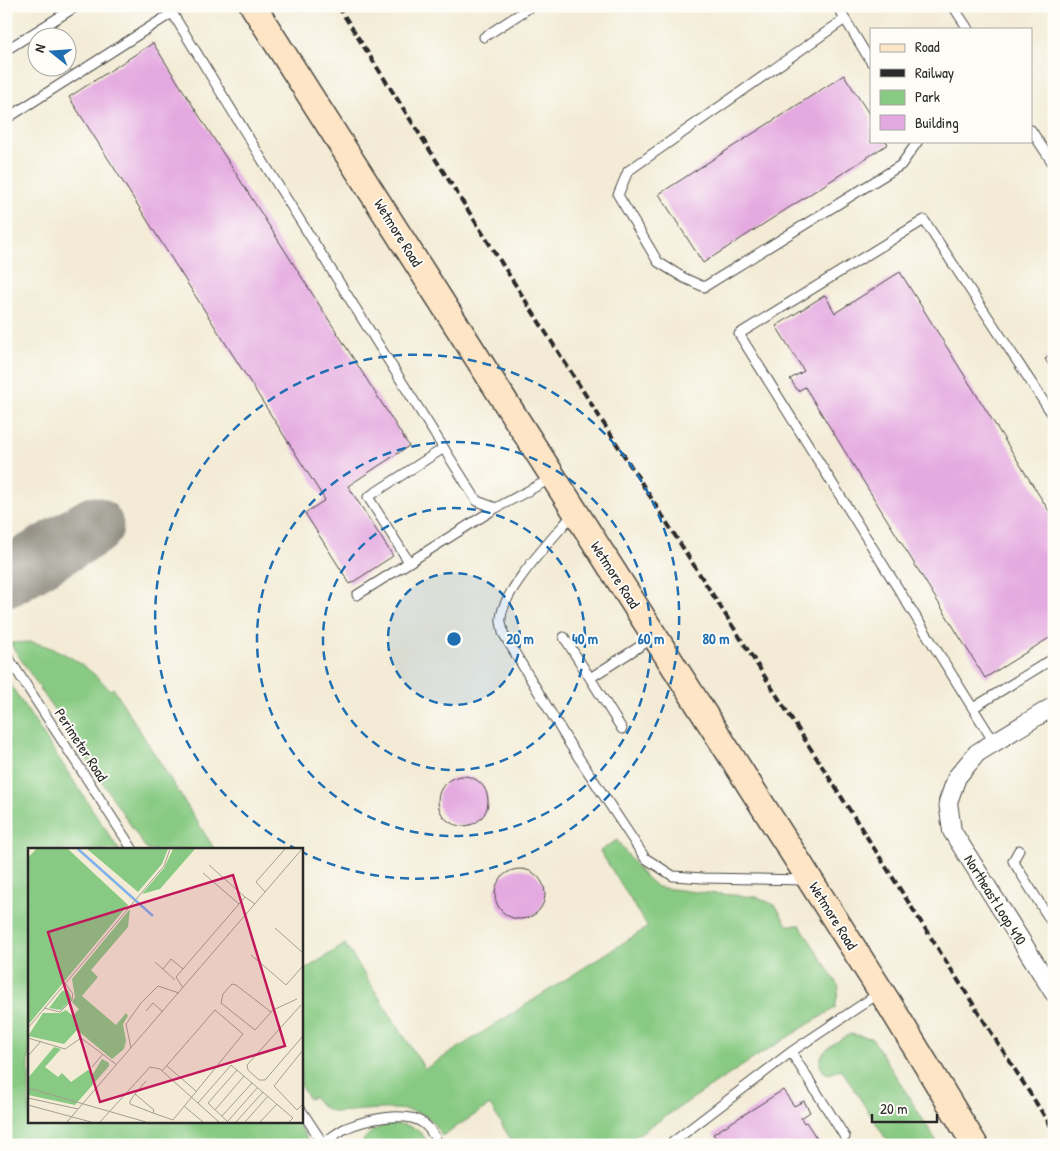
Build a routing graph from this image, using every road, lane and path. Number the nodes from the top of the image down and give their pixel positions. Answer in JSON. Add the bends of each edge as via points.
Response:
{"nodes":[{"id":1,"x":77,"y":6,"type":"edge"},
{"id":2,"x":253,"y":6,"type":"edge"},
{"id":3,"x":532,"y":6,"type":"edge"},
{"id":4,"x":837,"y":6,"type":"edge"},
{"id":5,"x":954,"y":6,"type":"edge"},
{"id":6,"x":170,"y":10,"type":"edge"},
{"id":7,"x":845,"y":19,"type":"junction"},
{"id":8,"x":967,"y":28,"type":"edge"},
{"id":9,"x":484,"y":37,"type":"dead end"},
{"id":10,"x":6,"y":50,"type":"edge"},
{"id":11,"x":870,"y":60,"type":"edge"},
{"id":12,"x":6,"y":119,"type":"edge"},
{"id":13,"x":1032,"y":132,"type":"edge"},
{"id":14,"x":917,"y":142,"type":"edge"},
{"id":15,"x":1054,"y":166,"type":"edge"},
{"id":16,"x":1054,"y":417,"type":"edge"},
{"id":17,"x":444,"y":448,"type":"junction"},
{"id":18,"x":553,"y":477,"type":"junction"},
{"id":19,"x":496,"y":508,"type":"junction"},
{"id":20,"x":575,"y":512,"type":"junction"},
{"id":21,"x":409,"y":562,"type":"junction"},
{"id":22,"x":357,"y":595,"type":"dead end"},
{"id":23,"x":564,"y":637,"type":"dead end"},
{"id":24,"x":655,"y":637,"type":"junction"},
{"id":25,"x":6,"y":654,"type":"edge"},
{"id":26,"x":1054,"y":658,"type":"edge"},
{"id":27,"x":590,"y":678,"type":"junction"},
{"id":28,"x":1054,"y":706,"type":"edge"},
{"id":29,"x":973,"y":708,"type":"junction"},
{"id":30,"x":622,"y":729,"type":"dead end"},
{"id":31,"x":994,"y":742,"type":"junction"},
{"id":32,"x":132,"y":848,"type":"edge"},
{"id":33,"x":1018,"y":850,"type":"dead end"},
{"id":34,"x":810,"y":880,"type":"junction"},
{"id":35,"x":1054,"y":926,"type":"edge"},
{"id":36,"x":881,"y":992,"type":"junction"},
{"id":37,"x":1054,"y":993,"type":"edge"},
{"id":38,"x":791,"y":1052,"type":"junction"},
{"id":39,"x":302,"y":1112,"type":"edge"},
{"id":40,"x":845,"y":1137,"type":"dead end"},
{"id":41,"x":323,"y":1144,"type":"edge"},
{"id":42,"x":439,"y":1145,"type":"edge"},
{"id":43,"x":669,"y":1145,"type":"edge"},
{"id":44,"x":975,"y":1145,"type":"edge"}],
"edges":[{"from":1,"to":10,"type":"lane"},
{"from":2,"to":18,"type":"main road","name":"Wetmore Road"},
{"from":3,"to":9,"type":"lane"},
{"from":4,"to":7,"type":"lane"},
{"from":5,"to":8,"type":"lane"},
{"from":6,"to":12,"type":"lane"},
{"from":6,"to":17,"type":"lane"},
{"from":7,"to":11,"type":"lane"},
{"from":7,"to":14,"type":"lane","via":[[628,171],[618,195],[658,262],[704,287],[901,165]]},
{"from":13,"to":15,"type":"lane"},
{"from":16,"to":29,"type":"lane","via":[[924,220],[739,334]]},
{"from":17,"to":19,"type":"lane","via":[[477,501]]},
{"from":17,"to":21,"type":"lane","via":[[368,497]]},
{"from":18,"to":19,"type":"lane"},
{"from":18,"to":20,"type":"main road","name":"Wetmore Road"},
{"from":19,"to":21,"type":"lane"},
{"from":20,"to":24,"type":"main road","name":"Wetmore Road"},
{"from":20,"to":34,"type":"lane","via":[[514,585],[501,618],[503,633],[569,743],[645,858],[673,876]]},
{"from":21,"to":22,"type":"lane"},
{"from":23,"to":27,"type":"lane"},
{"from":24,"to":27,"type":"lane"},
{"from":24,"to":34,"type":"main road","name":"Wetmore Road"},
{"from":25,"to":32,"type":"lane","name":"Perimeter Road"},
{"from":26,"to":29,"type":"lane"},
{"from":27,"to":30,"type":"lane"},
{"from":28,"to":31,"type":"street"},
{"from":29,"to":31,"type":"lane"},
{"from":31,"to":37,"type":"street","name":"Northeast Loop 410","via":[[977,753],[957,777],[948,802],[952,831]]},
{"from":33,"to":35,"type":"lane","via":[[1013,861]]},
{"from":34,"to":36,"type":"main road","name":"Wetmore Road"},
{"from":36,"to":38,"type":"lane"},
{"from":36,"to":44,"type":"main road","name":"Wetmore Road"},
{"from":38,"to":40,"type":"lane"},
{"from":38,"to":43,"type":"lane"},
{"from":39,"to":41,"type":"lane"},
{"from":41,"to":42,"type":"lane","via":[[346,1128],[399,1116],[424,1123]]}]}
